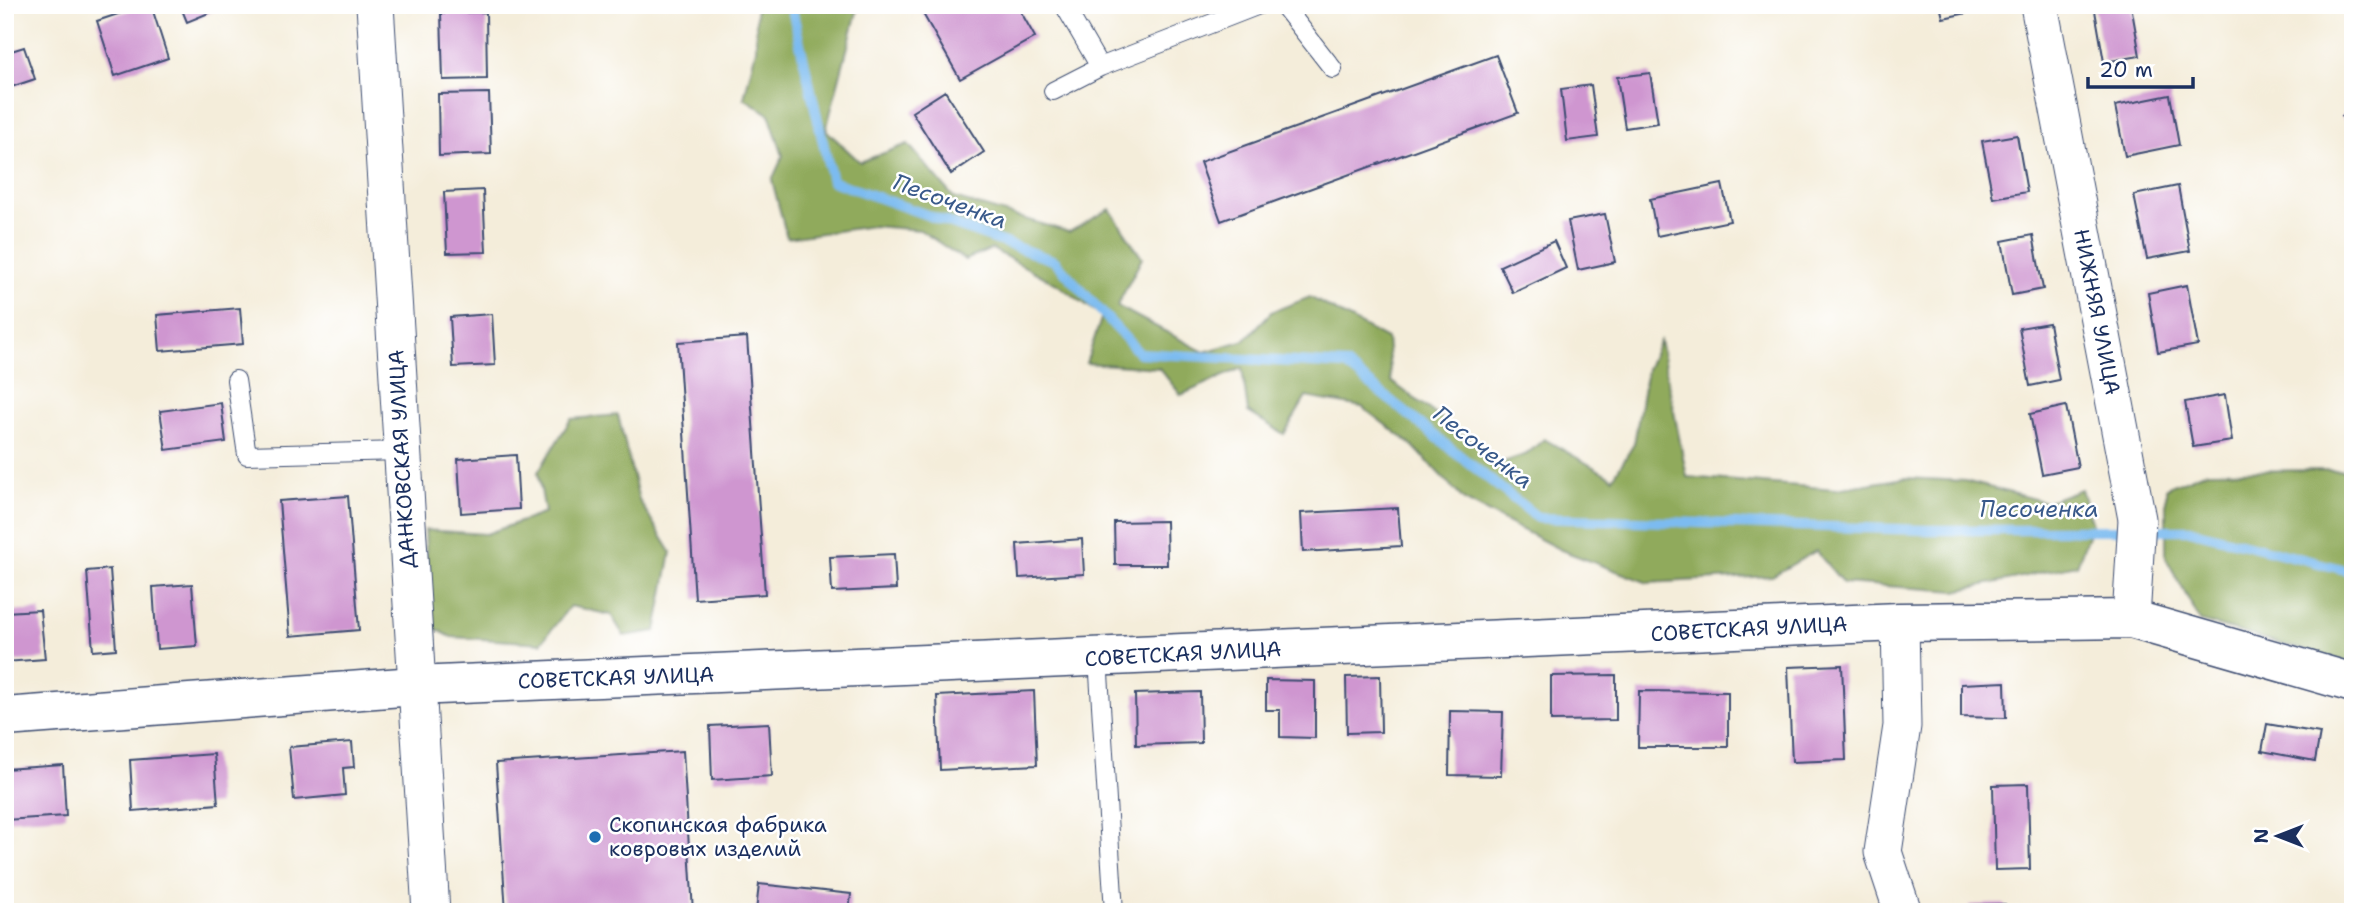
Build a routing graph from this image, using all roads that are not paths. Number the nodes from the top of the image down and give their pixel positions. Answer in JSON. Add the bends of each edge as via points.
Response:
{"nodes":[{"id":1,"x":375,"y":5,"type":"edge"},
{"id":2,"x":1063,"y":5,"type":"edge"},
{"id":3,"x":1259,"y":5,"type":"edge"},
{"id":4,"x":1283,"y":5,"type":"edge"},
{"id":5,"x":2039,"y":5,"type":"edge"},
{"id":6,"x":1100,"y":67,"type":"junction"},
{"id":7,"x":1333,"y":69,"type":"dead end"},
{"id":8,"x":1053,"y":91,"type":"dead end"},
{"id":9,"x":236,"y":380,"type":"dead end"},
{"id":10,"x":401,"y":451,"type":"junction"},
{"id":11,"x":2131,"y":619,"type":"junction"},
{"id":12,"x":1900,"y":622,"type":"junction"},
{"id":13,"x":1098,"y":658,"type":"junction"},
{"id":14,"x":2353,"y":683,"type":"edge"},
{"id":15,"x":415,"y":686,"type":"junction"},
{"id":16,"x":5,"y":717,"type":"edge"},
{"id":17,"x":431,"y":912,"type":"edge"},
{"id":18,"x":1114,"y":912,"type":"edge"},
{"id":19,"x":1903,"y":912,"type":"edge"}],
"edges":[{"from":1,"to":10,"type":"street","name":"ДАНКОВСКАЯ УЛИЦА"},
{"from":2,"to":6,"type":"lane"},
{"from":3,"to":6,"type":"lane"},
{"from":4,"to":7,"type":"lane"},
{"from":5,"to":11,"type":"street","name":"НИЖНЯЯ УЛИЦА","via":[[2137,519]]},
{"from":6,"to":8,"type":"lane"},
{"from":9,"to":10,"type":"lane","via":[[247,455]]},
{"from":10,"to":15,"type":"street","name":"ДАНКОВСКАЯ УЛИЦА"},
{"from":11,"to":12,"type":"street","name":"СОВЕТСКАЯ УЛИЦА"},
{"from":11,"to":14,"type":"street","name":"СОВЕТСКАЯ УЛИЦА"},
{"from":12,"to":13,"type":"street","name":"СОВЕТСКАЯ УЛИЦА"},
{"from":12,"to":19,"type":"street","via":[[1902,726],[1883,852]]},
{"from":13,"to":15,"type":"street","name":"СОВЕТСКАЯ УЛИЦА"},
{"from":13,"to":18,"type":"lane"},
{"from":15,"to":16,"type":"street","name":"СОВЕТСКАЯ УЛИЦА"},
{"from":15,"to":17,"type":"street","name":"ДАНКОВСКАЯ УЛИЦА"}]}
